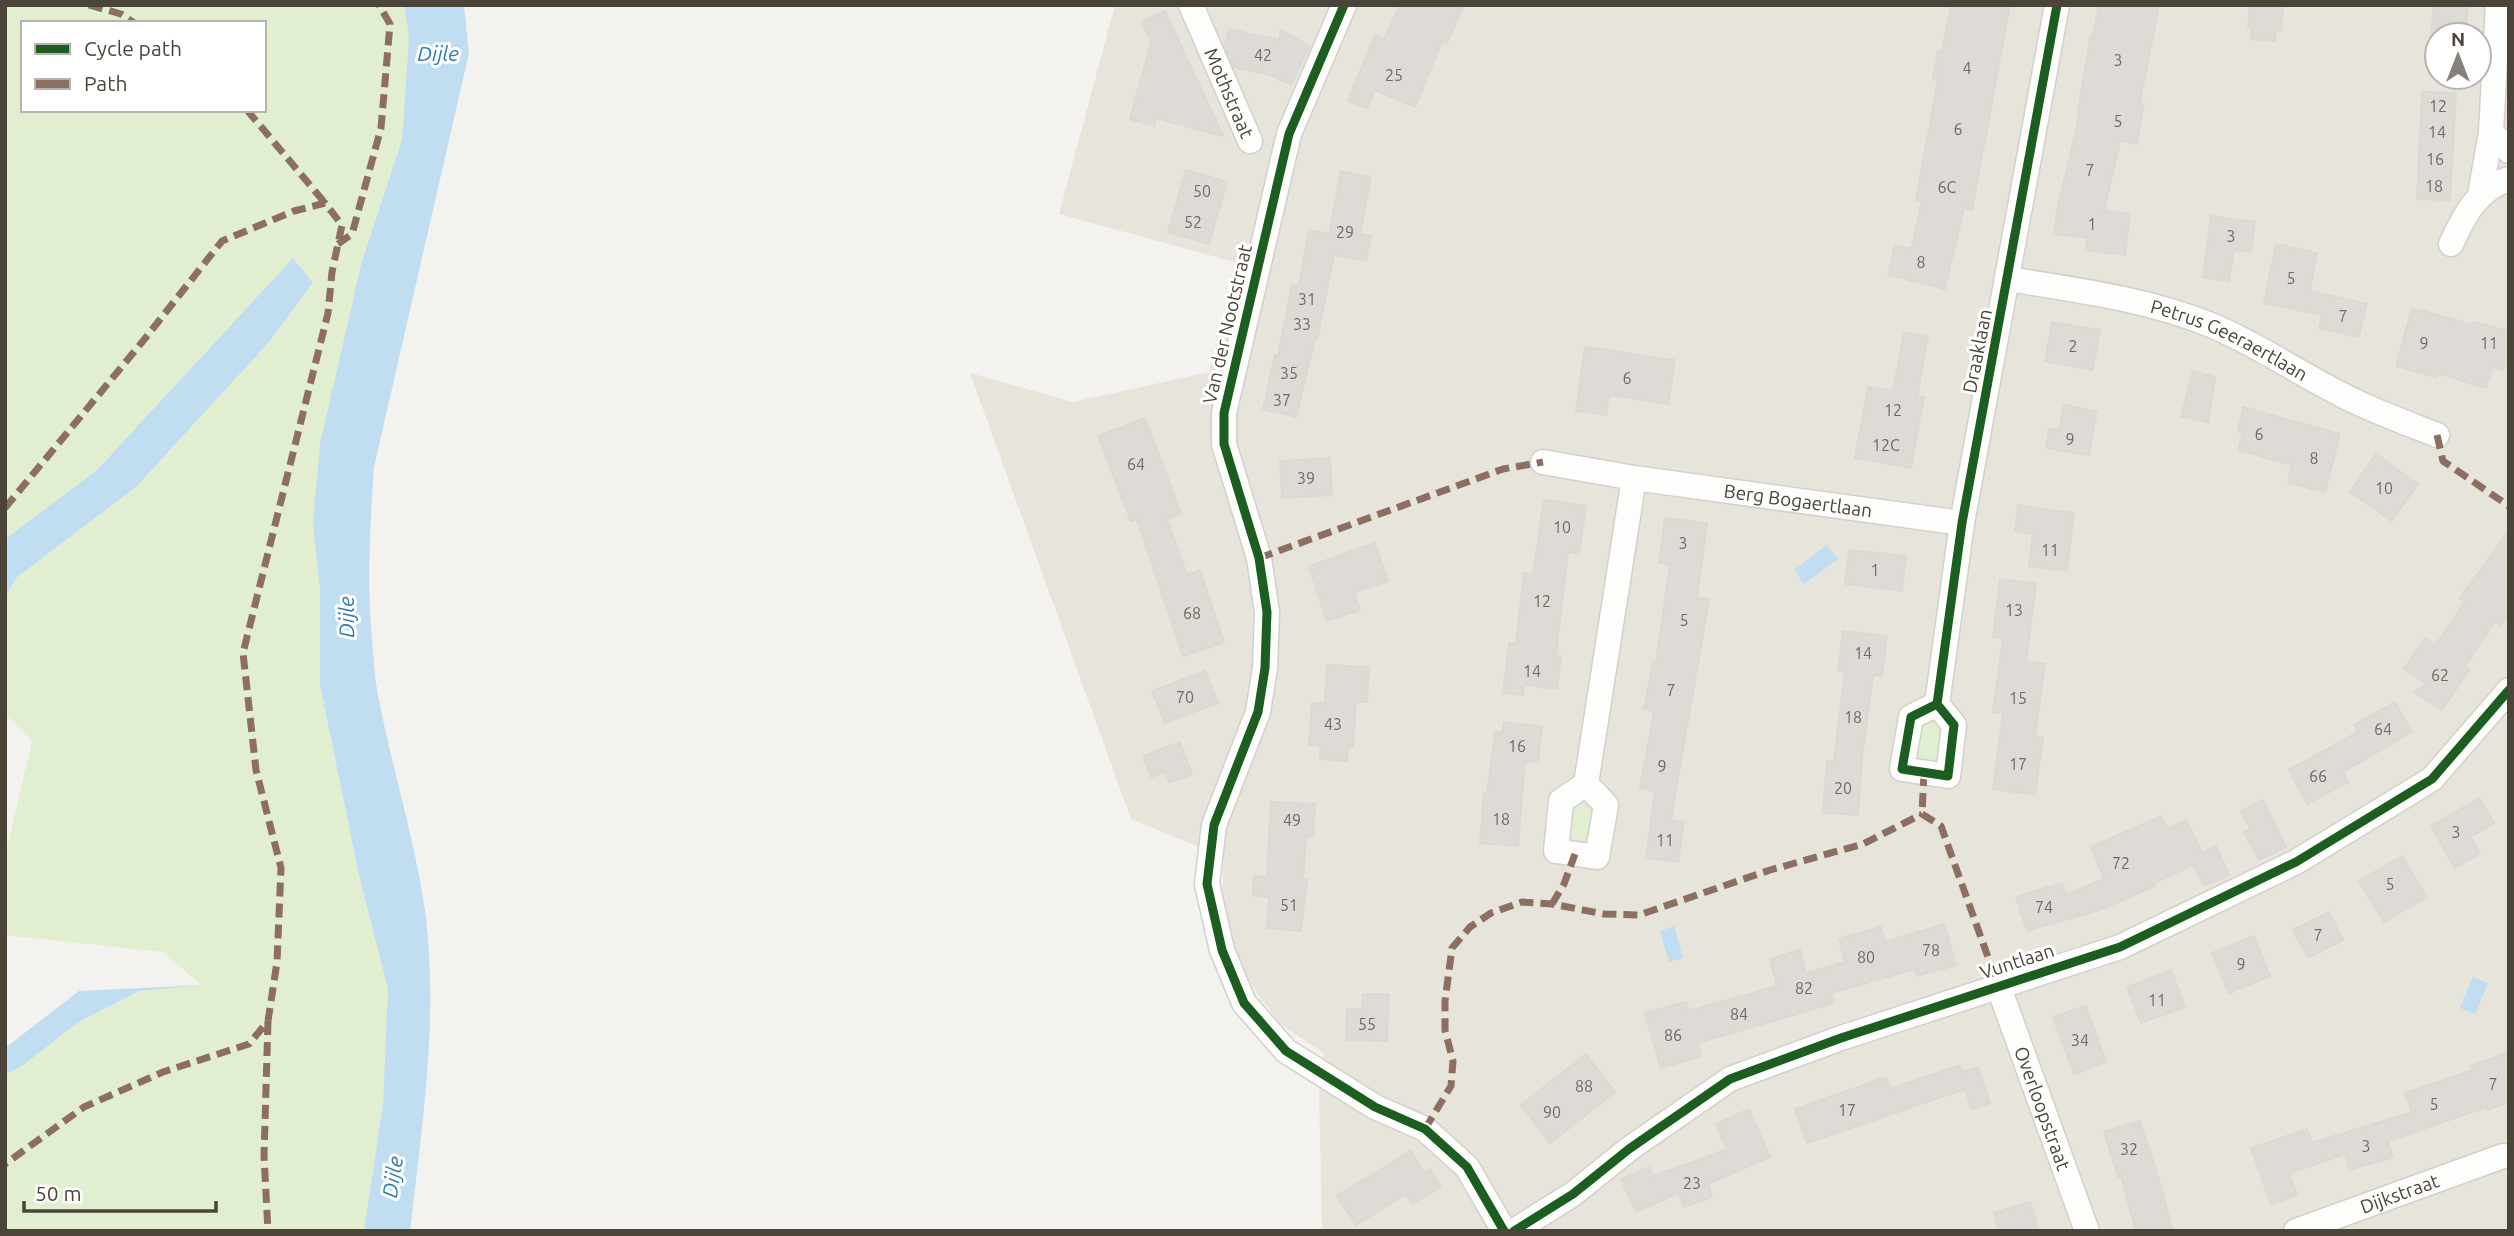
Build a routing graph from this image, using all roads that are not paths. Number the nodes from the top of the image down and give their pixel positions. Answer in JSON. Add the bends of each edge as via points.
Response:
{"nodes":[{"id":1,"x":1191,"y":5,"type":"edge"},
{"id":2,"x":1344,"y":5,"type":"edge"},
{"id":3,"x":2057,"y":5,"type":"edge"},
{"id":4,"x":2498,"y":5,"type":"edge"},
{"id":5,"x":2491,"y":132,"type":"junction"},
{"id":6,"x":1250,"y":141,"type":"dead end"},
{"id":7,"x":2509,"y":151,"type":"edge"},
{"id":8,"x":2509,"y":178,"type":"edge"},
{"id":9,"x":2480,"y":195,"type":"junction"},
{"id":10,"x":2451,"y":244,"type":"dead end"},
{"id":11,"x":2008,"y":279,"type":"junction"},
{"id":12,"x":2437,"y":435,"type":"dead end"},
{"id":13,"x":1543,"y":462,"type":"dead end"},
{"id":14,"x":1634,"y":478,"type":"junction"},
{"id":15,"x":1962,"y":523,"type":"junction"},
{"id":16,"x":2509,"y":691,"type":"edge"},
{"id":17,"x":1937,"y":704,"type":"dead end"},
{"id":18,"x":1586,"y":784,"type":"dead end"},
{"id":19,"x":1998,"y":985,"type":"junction"},
{"id":20,"x":2503,"y":1156,"type":"dead end"},
{"id":21,"x":1504,"y":1231,"type":"edge"},
{"id":22,"x":1514,"y":1231,"type":"edge"},
{"id":23,"x":2087,"y":1231,"type":"edge"},
{"id":24,"x":2296,"y":1231,"type":"edge"}],
"edges":[{"from":1,"to":6,"type":"street","name":"Mothstraat"},
{"from":2,"to":21,"type":"street","name":"Van der Nootstraat","via":[[1289,134],[1224,413],[1224,444],[1259,558],[1267,612],[1265,668],[1258,712],[1214,825],[1207,884],[1222,950],[1244,1003],[1286,1051],[1376,1107],[1425,1129],[1467,1167]]},
{"from":3,"to":11,"type":"street","name":"Draaklaan"},
{"from":4,"to":5,"type":"street"},
{"from":5,"to":7,"type":"street"},
{"from":5,"to":9,"type":"street"},
{"from":8,"to":9,"type":"street"},
{"from":9,"to":10,"type":"street"},
{"from":11,"to":12,"type":"street","name":"Petrus Geeraertlaan","via":[[2099,293],[2211,325],[2362,405]]},
{"from":11,"to":15,"type":"street","name":"Draaklaan"},
{"from":13,"to":14,"type":"street","name":"Berg Bogaertlaan"},
{"from":14,"to":15,"type":"street","name":"Berg Bogaertlaan"},
{"from":14,"to":18,"type":"street"},
{"from":15,"to":17,"type":"street","name":"Draaklaan"},
{"from":16,"to":19,"type":"street","name":"Vuntlaan","via":[[2432,779],[2295,862],[2120,947]]},
{"from":19,"to":22,"type":"street","name":"Vuntlaan","via":[[1730,1079],[1573,1194]]},
{"from":19,"to":23,"type":"street","name":"Overloopstraat"},
{"from":20,"to":24,"type":"street","name":"Dijkstraat"}]}
